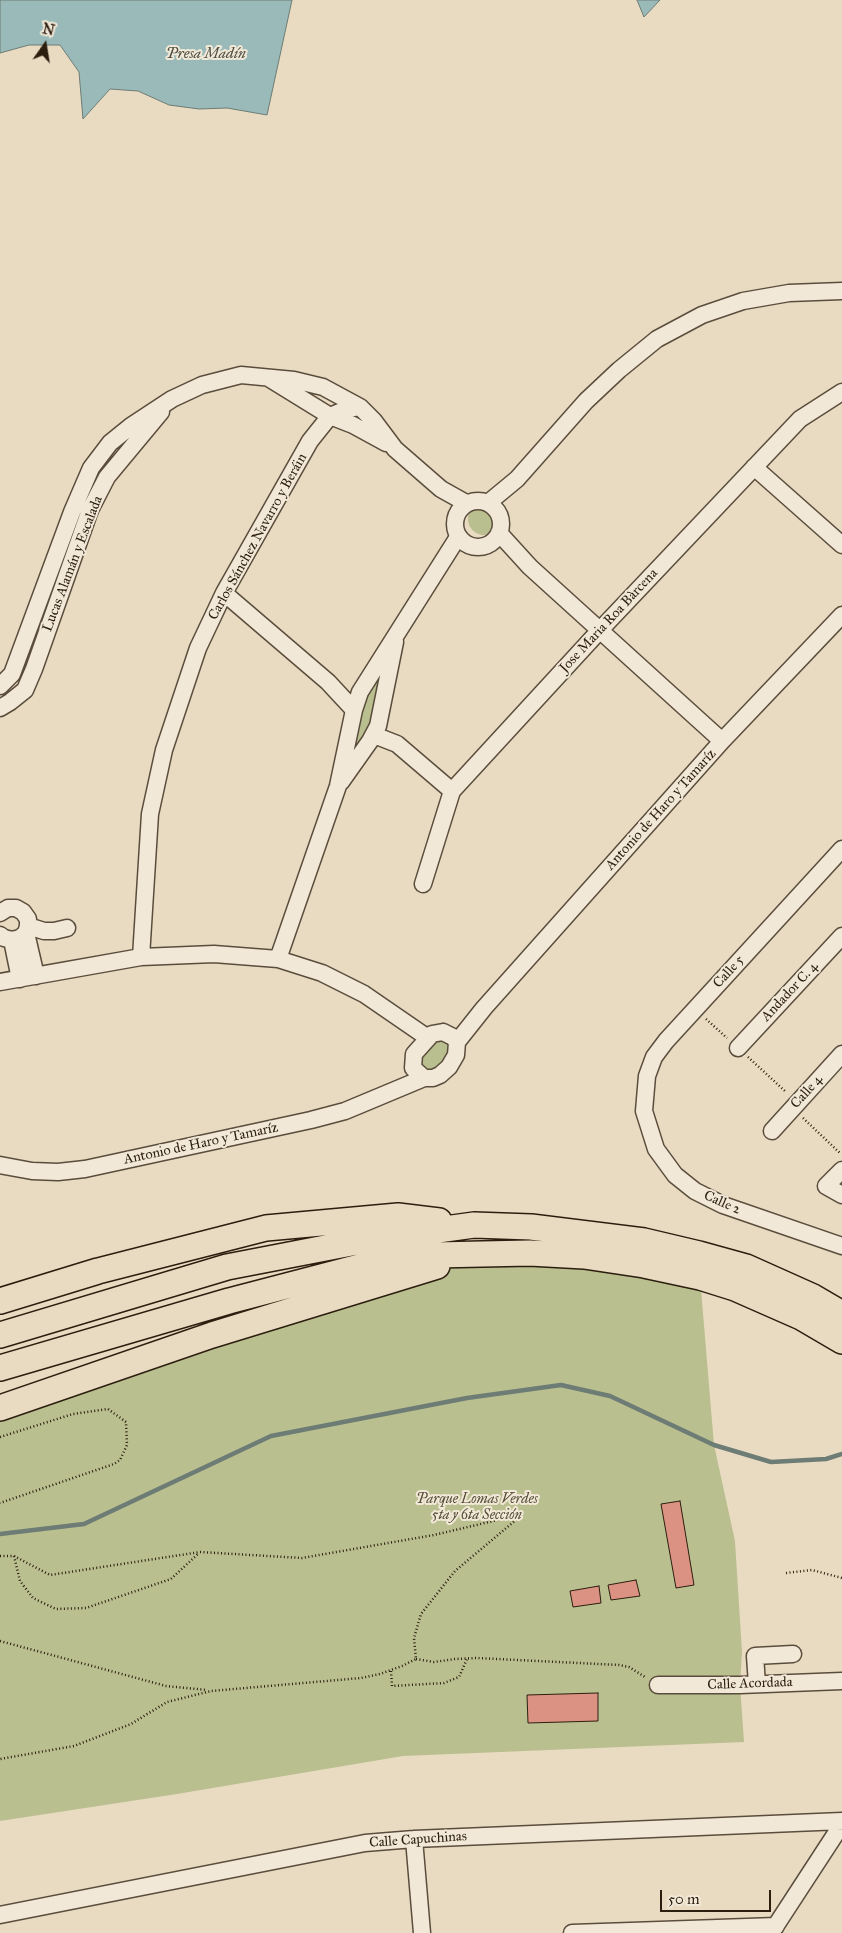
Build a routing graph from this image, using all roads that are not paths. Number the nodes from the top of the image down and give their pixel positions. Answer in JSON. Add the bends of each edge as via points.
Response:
{"nodes":[{"id":1,"x":842,"y":291,"type":"edge"},
{"id":2,"x":266,"y":377,"type":"junction"},
{"id":3,"x":842,"y":392,"type":"edge"},
{"id":4,"x":172,"y":399,"type":"junction"},
{"id":5,"x":360,"y":407,"type":"junction"},
{"id":6,"x":330,"y":416,"type":"junction"},
{"id":7,"x":395,"y":449,"type":"junction"},
{"id":8,"x":754,"y":467,"type":"junction"},
{"id":9,"x":517,"y":478,"type":"junction"},
{"id":10,"x":488,"y":503,"type":"junction"},
{"id":11,"x":461,"y":509,"type":"junction"},
{"id":12,"x":500,"y":516,"type":"junction"},
{"id":13,"x":495,"y":538,"type":"junction"},
{"id":14,"x":463,"y":541,"type":"junction"},
{"id":15,"x":842,"y":545,"type":"edge"},
{"id":16,"x":224,"y":593,"type":"junction"},
{"id":17,"x":842,"y":615,"type":"edge"},
{"id":18,"x":399,"y":628,"type":"junction"},
{"id":19,"x":600,"y":629,"type":"junction"},
{"id":20,"x":328,"y":682,"type":"junction"},
{"id":21,"x":0,"y":686,"type":"edge"},
{"id":22,"x":362,"y":688,"type":"junction"},
{"id":23,"x":384,"y":692,"type":"junction"},
{"id":24,"x":0,"y":708,"type":"edge"},
{"id":25,"x":354,"y":710,"type":"junction"},
{"id":26,"x":380,"y":714,"type":"junction"},
{"id":27,"x":349,"y":730,"type":"junction"},
{"id":28,"x":372,"y":738,"type":"junction"},
{"id":29,"x":722,"y":740,"type":"junction"},
{"id":30,"x":397,"y":744,"type":"junction"},
{"id":31,"x":338,"y":786,"type":"junction"},
{"id":32,"x":452,"y":791,"type":"junction"},
{"id":33,"x":842,"y":849,"type":"edge"},
{"id":34,"x":423,"y":884,"type":"dead end"},
{"id":35,"x":0,"y":913,"type":"edge"},
{"id":36,"x":67,"y":928,"type":"dead end"},
{"id":37,"x":17,"y":933,"type":"edge"},
{"id":38,"x":842,"y":936,"type":"edge"},
{"id":39,"x":142,"y":957,"type":"junction"},
{"id":40,"x":278,"y":959,"type":"junction"},
{"id":41,"x":36,"y":976,"type":"junction"},
{"id":42,"x":20,"y":979,"type":"junction"},
{"id":43,"x":0,"y":982,"type":"edge"},
{"id":44,"x":453,"y":1038,"type":"junction"},
{"id":45,"x":422,"y":1043,"type":"junction"},
{"id":46,"x":738,"y":1048,"type":"dead end"},
{"id":47,"x":842,"y":1054,"type":"edge"},
{"id":48,"x":419,"y":1073,"type":"junction"},
{"id":49,"x":644,"y":1110,"type":"joint"},
{"id":50,"x":772,"y":1131,"type":"dead end"},
{"id":51,"x":0,"y":1165,"type":"edge"},
{"id":52,"x":842,"y":1170,"type":"edge"},
{"id":53,"x":842,"y":1195,"type":"edge"},
{"id":54,"x":474,"y":1225,"type":"junction"},
{"id":55,"x":842,"y":1246,"type":"edge"},
{"id":56,"x":475,"y":1254,"type":"junction"},
{"id":57,"x":0,"y":1301,"type":"edge"},
{"id":58,"x":842,"y":1314,"type":"edge"},
{"id":59,"x":0,"y":1335,"type":"edge"},
{"id":60,"x":842,"y":1342,"type":"edge"},
{"id":61,"x":0,"y":1368,"type":"edge"},
{"id":62,"x":0,"y":1408,"type":"edge"},
{"id":63,"x":794,"y":1654,"type":"dead end"},
{"id":64,"x":842,"y":1681,"type":"edge"},
{"id":65,"x":757,"y":1684,"type":"junction"},
{"id":66,"x":658,"y":1685,"type":"road end"},
{"id":67,"x":842,"y":1822,"type":"edge"},
{"id":68,"x":414,"y":1839,"type":"junction"},
{"id":69,"x":0,"y":1915,"type":"edge"},
{"id":70,"x":774,"y":1929,"type":"edge"},
{"id":71,"x":422,"y":1933,"type":"edge"},
{"id":72,"x":572,"y":1933,"type":"edge"}],
"edges":[{"from":1,"to":9,"type":"street","via":[[789,293],[743,301],[702,315],[657,338],[586,401]]},
{"from":2,"to":4,"type":"street","name":"Lucas Alamán y Escalada","via":[[241,375],[202,385]]},
{"from":2,"to":5,"type":"street","name":"Lucas Alamán y Escalada","via":[[323,387]]},
{"from":2,"to":6,"type":"street","name":"Lucas Alamán y Escalada"},
{"from":3,"to":8,"type":"street","name":"Jose Maria Roa Bàrcena","via":[[800,419]]},
{"from":4,"to":21,"type":"street","name":"Lucas Alamán y Escalada","via":[[124,431],[91,468],[12,674]]},
{"from":4,"to":24,"type":"street","name":"Lucas Alamán y Escalada","via":[[107,477],[90,510],[34,669],[24,690]]},
{"from":5,"to":6,"type":"street"},
{"from":5,"to":7,"type":"street","name":"Lucas Alamán y Escalada"},
{"from":6,"to":7,"type":"street","name":"Lucas Alamán y Escalada","via":[[368,432]]},
{"from":6,"to":16,"type":"street","name":"Carlos Sánchez Navarro y Beráin","via":[[310,441]]},
{"from":7,"to":11,"type":"street","name":"Lucas Alamán y Escalada"},
{"from":8,"to":15,"type":"street"},
{"from":8,"to":19,"type":"street","name":"Jose Maria Roa Bàrcena"},
{"from":9,"to":10,"type":"street"},
{"from":9,"to":12,"type":"street"},
{"from":10,"to":11,"type":"street","via":[[479,500]]},
{"from":10,"to":12,"type":"street"},
{"from":11,"to":14,"type":"street","via":[[455,530]]},
{"from":12,"to":13,"type":"street","via":[[501,524]]},
{"from":13,"to":14,"type":"street","via":[[485,546],[475,547]]},
{"from":13,"to":19,"type":"street"},
{"from":14,"to":18,"type":"street","via":[[442,565]]},
{"from":16,"to":20,"type":"street"},
{"from":16,"to":39,"type":"street","name":"Carlos Sánchez Navarro y Beráin","via":[[198,648],[162,759],[150,814]]},
{"from":17,"to":29,"type":"street","name":"Antonio de Haro y Tamaríz"},
{"from":18,"to":22,"type":"street"},
{"from":18,"to":23,"type":"street"},
{"from":19,"to":29,"type":"street"},
{"from":19,"to":32,"type":"street","name":"Jose Maria Roa Bàrcena"},
{"from":20,"to":22,"type":"street"},
{"from":20,"to":25,"type":"street"},
{"from":22,"to":23,"type":"street","via":[[376,684]]},
{"from":22,"to":25,"type":"street"},
{"from":23,"to":26,"type":"street"},
{"from":25,"to":27,"type":"street"},
{"from":26,"to":28,"type":"street"},
{"from":26,"to":30,"type":"street"},
{"from":27,"to":28,"type":"street","via":[[357,741]]},
{"from":27,"to":31,"type":"street"},
{"from":28,"to":30,"type":"street"},
{"from":28,"to":31,"type":"street"},
{"from":29,"to":44,"type":"street","name":"Antonio de Haro y Tamaríz","via":[[484,1008]]},
{"from":30,"to":32,"type":"street"},
{"from":31,"to":40,"type":"street"},
{"from":32,"to":34,"type":"street","name":"Jose Maria Roa Bàrcena"},
{"from":33,"to":49,"type":"street","name":"Calle 5","via":[[666,1040],[654,1057],[647,1076]]},
{"from":35,"to":37,"type":"street","via":[[8,908],[23,912],[28,918]]},
{"from":36,"to":37,"type":"street"},
{"from":37,"to":41,"type":"street"},
{"from":37,"to":42,"type":"street"},
{"from":38,"to":46,"type":"street","name":"Andador C. 4"},
{"from":39,"to":40,"type":"street","via":[[214,954]]},
{"from":39,"to":41,"type":"street"},
{"from":40,"to":45,"type":"street","via":[[322,973],[364,994],[394,1013]]},
{"from":41,"to":42,"type":"street"},
{"from":42,"to":43,"type":"street"},
{"from":44,"to":45,"type":"street","via":[[437,1032]]},
{"from":44,"to":48,"type":"street","via":[[456,1055],[448,1067],[433,1078]]},
{"from":45,"to":48,"type":"street","via":[[414,1054]]},
{"from":47,"to":50,"type":"street","name":"Calle 4"},
{"from":48,"to":51,"type":"street","name":"Antonio de Haro y Tamaríz","via":[[396,1089],[346,1110],[311,1120],[85,1169],[58,1172]]},
{"from":49,"to":55,"type":"street","name":"Calle 2","via":[[656,1149],[675,1175],[695,1191],[723,1205]]},
{"from":52,"to":53,"type":"street","via":[[826,1186]]},
{"from":54,"to":57,"type":"highway","via":[[398,1216],[266,1228],[98,1271]]},
{"from":54,"to":58,"type":"highway","via":[[531,1227],[644,1241],[699,1254],[746,1267],[813,1297]]},
{"from":54,"to":59,"type":"highway","via":[[372,1239],[226,1267]]},
{"from":56,"to":60,"type":"highway","via":[[584,1256],[644,1264],[700,1277],[735,1288],[801,1317]]},
{"from":56,"to":61,"type":"highway","via":[[397,1259],[358,1267]]},
{"from":56,"to":62,"type":"highway","via":[[212,1334]]},
{"from":63,"to":65,"type":"street","via":[[755,1656]]},
{"from":64,"to":65,"type":"street","name":"Calle Acordada"},
{"from":65,"to":66,"type":"street","name":"Calle Acordada"},
{"from":67,"to":68,"type":"street","name":"Calle Capuchinas"},
{"from":67,"to":70,"type":"street"},
{"from":68,"to":69,"type":"street","name":"Calle Capuchinas","via":[[365,1843]]},
{"from":68,"to":71,"type":"street"},
{"from":70,"to":72,"type":"street"}]}
